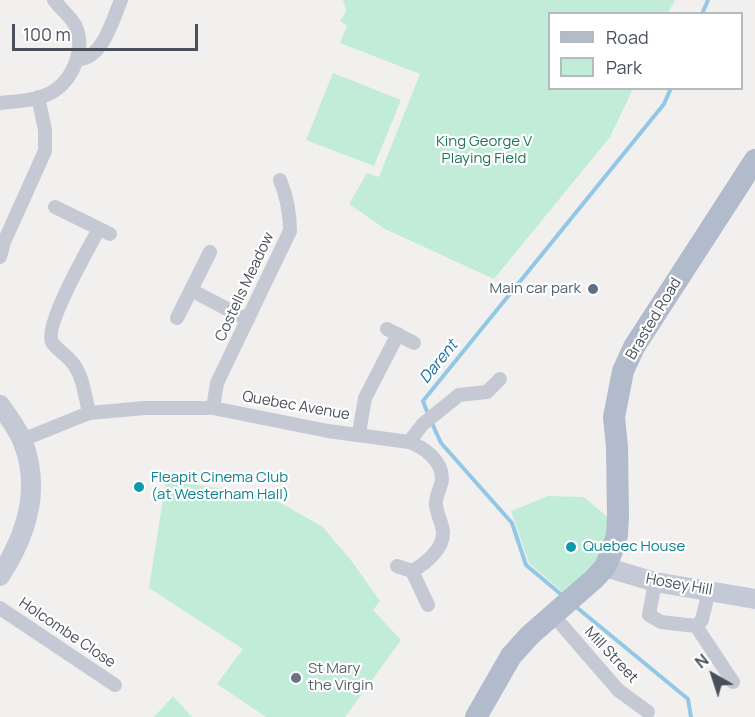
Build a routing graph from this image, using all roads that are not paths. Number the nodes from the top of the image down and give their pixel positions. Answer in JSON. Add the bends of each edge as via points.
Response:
{"nodes":[{"id":1,"x":54,"y":0,"type":"edge"},
{"id":2,"x":121,"y":0,"type":"edge"},
{"id":3,"x":77,"y":59,"type":"junction"},
{"id":4,"x":38,"y":97,"type":"junction"},
{"id":5,"x":0,"y":103,"type":"edge"},
{"id":6,"x":755,"y":160,"type":"edge"},
{"id":7,"x":280,"y":180,"type":"dead end"},
{"id":8,"x":55,"y":207,"type":"dead end"},
{"id":9,"x":210,"y":252,"type":"dead end"},
{"id":10,"x":0,"y":256,"type":"edge"},
{"id":11,"x":191,"y":290,"type":"junction"},
{"id":12,"x":177,"y":318,"type":"dead end"},
{"id":13,"x":248,"y":320,"type":"junction"},
{"id":14,"x":414,"y":343,"type":"dead end"},
{"id":15,"x":500,"y":379,"type":"dead end"},
{"id":16,"x":0,"y":405,"type":"edge"},
{"id":17,"x":213,"y":408,"type":"junction"},
{"id":18,"x":89,"y":413,"type":"junction"},
{"id":19,"x":359,"y":434,"type":"junction"},
{"id":20,"x":22,"y":440,"type":"junction"},
{"id":21,"x":409,"y":442,"type":"junction"},
{"id":22,"x":397,"y":566,"type":"dead end"},
{"id":23,"x":605,"y":567,"type":"junction"},
{"id":24,"x":412,"y":571,"type":"junction"},
{"id":25,"x":0,"y":576,"type":"edge"},
{"id":26,"x":655,"y":582,"type":"junction"},
{"id":27,"x":709,"y":590,"type":"junction"},
{"id":28,"x":755,"y":599,"type":"edge"},
{"id":29,"x":428,"y":605,"type":"dead end"},
{"id":30,"x":0,"y":608,"type":"edge"},
{"id":31,"x":554,"y":616,"type":"junction"},
{"id":32,"x":696,"y":626,"type":"junction"},
{"id":33,"x":733,"y":682,"type":"dead end"},
{"id":34,"x":115,"y":686,"type":"dead end"},
{"id":35,"x":648,"y":712,"type":"dead end"},
{"id":36,"x":476,"y":717,"type":"edge"}],
"edges":[{"from":1,"to":3,"type":"street","via":[[75,25]]},
{"from":2,"to":3,"type":"street","via":[[98,52],[84,60]]},
{"from":3,"to":4,"type":"street","via":[[54,91]]},
{"from":4,"to":5,"type":"street"},
{"from":4,"to":10,"type":"street","via":[[45,152]]},
{"from":6,"to":23,"type":"main road","name":"Brasted Road","via":[[623,370],[614,417],[617,535]]},
{"from":7,"to":13,"type":"street","name":"Costells Meadow","via":[[287,197],[290,231]]},
{"from":8,"to":18,"type":"street","via":[[104,232],[55,314],[50,330],[52,342],[78,372]]},
{"from":9,"to":11,"type":"street"},
{"from":11,"to":12,"type":"street"},
{"from":11,"to":13,"type":"street"},
{"from":13,"to":17,"type":"street","name":"Costells Meadow","via":[[217,383]]},
{"from":14,"to":19,"type":"street","via":[[392,332],[365,398]]},
{"from":15,"to":21,"type":"street","via":[[487,392],[459,395],[423,424]]},
{"from":16,"to":20,"type":"street"},
{"from":17,"to":18,"type":"street","name":"Quebec Avenue"},
{"from":17,"to":19,"type":"street","name":"Quebec Avenue"},
{"from":18,"to":20,"type":"street","name":"Quebec Avenue"},
{"from":19,"to":21,"type":"street","name":"Quebec Avenue"},
{"from":20,"to":25,"type":"street","via":[[28,459],[29,513],[16,551]]},
{"from":21,"to":24,"type":"street","name":"Quebec Avenue","via":[[433,457],[442,478],[435,501],[443,533],[441,543],[434,554]]},
{"from":22,"to":24,"type":"street"},
{"from":23,"to":26,"type":"street","name":"Hosey Hill"},
{"from":23,"to":31,"type":"main road"},
{"from":24,"to":29,"type":"street"},
{"from":26,"to":27,"type":"street","name":"Hosey Hill"},
{"from":26,"to":32,"type":"street","via":[[649,615],[661,622]]},
{"from":27,"to":28,"type":"street","name":"Hosey Hill"},
{"from":27,"to":32,"type":"street","via":[[702,620]]},
{"from":30,"to":34,"type":"street","name":"Holcombe Close"},
{"from":31,"to":35,"type":"street","name":"Mill Street","via":[[618,690]]},
{"from":31,"to":36,"type":"main road","via":[[511,656]]},
{"from":32,"to":33,"type":"street"}]}
